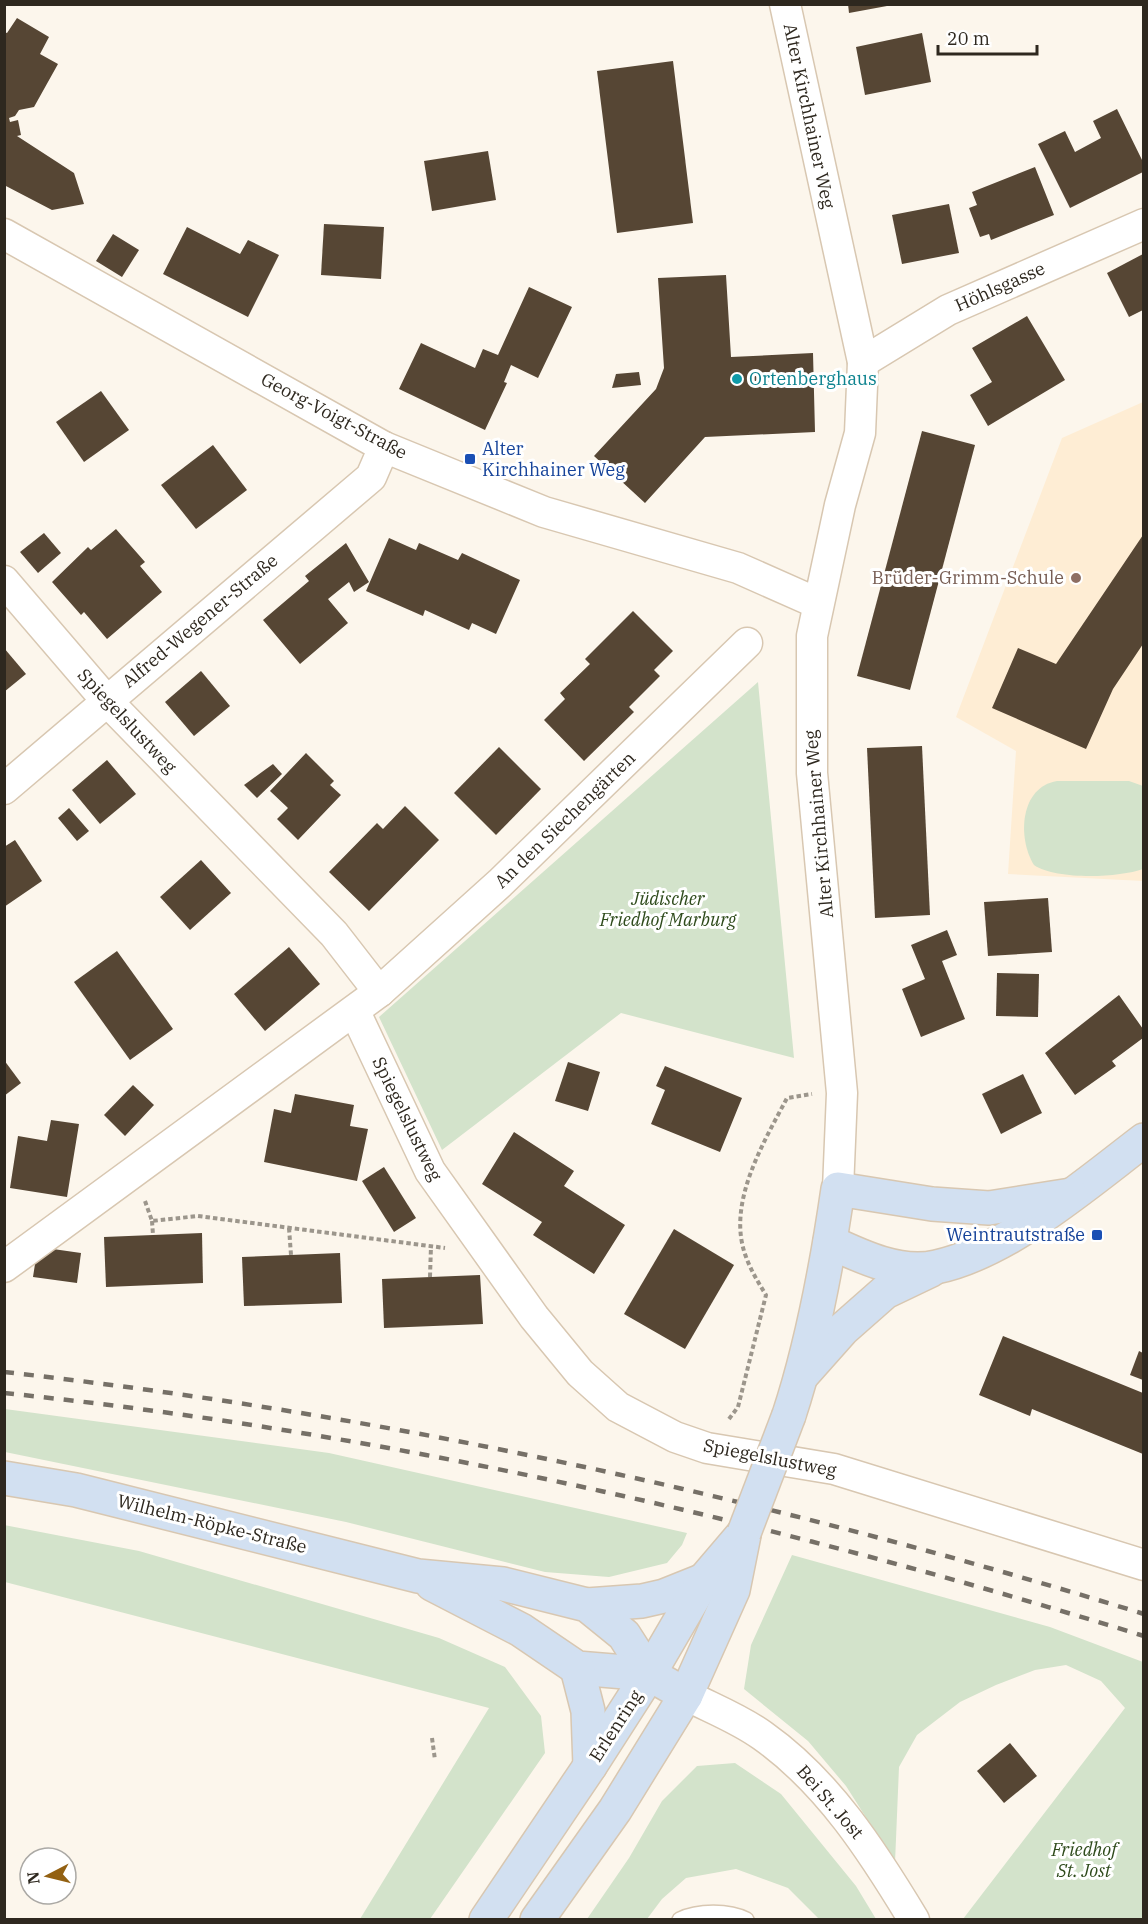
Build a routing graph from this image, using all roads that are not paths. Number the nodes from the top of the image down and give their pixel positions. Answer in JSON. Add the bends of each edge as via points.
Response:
{"nodes":[{"id":1,"x":785,"y":4,"type":"edge"},
{"id":2,"x":1143,"y":224,"type":"edge"},
{"id":3,"x":4,"y":234,"type":"edge"},
{"id":4,"x":862,"y":362,"type":"junction"},
{"id":5,"x":384,"y":447,"type":"junction"},
{"id":6,"x":4,"y":581,"type":"edge"},
{"id":7,"x":817,"y":603,"type":"junction"},
{"id":8,"x":747,"y":643,"type":"dead end"},
{"id":9,"x":106,"y":700,"type":"junction"},
{"id":10,"x":4,"y":789,"type":"edge"},
{"id":11,"x":379,"y":992,"type":"junction"},
{"id":12,"x":355,"y":1012,"type":"junction"},
{"id":13,"x":1143,"y":1140,"type":"edge"},
{"id":14,"x":838,"y":1189,"type":"junction"},
{"id":15,"x":1071,"y":1195,"type":"junction"},
{"id":16,"x":830,"y":1242,"type":"junction"},
{"id":17,"x":4,"y":1267,"type":"edge"},
{"id":18,"x":935,"y":1268,"type":"junction"},
{"id":19,"x":802,"y":1375,"type":"junction"},
{"id":20,"x":4,"y":1478,"type":"edge"},
{"id":21,"x":744,"y":1533,"type":"junction"},
{"id":22,"x":1143,"y":1565,"type":"edge"},
{"id":23,"x":418,"y":1576,"type":"junction"},
{"id":24,"x":704,"y":1580,"type":"junction"},
{"id":25,"x":587,"y":1605,"type":"junction"},
{"id":26,"x":577,"y":1668,"type":"junction"},
{"id":27,"x":650,"y":1674,"type":"junction"},
{"id":28,"x":686,"y":1695,"type":"junction"},
{"id":29,"x":591,"y":1766,"type":"junction"},
{"id":30,"x":486,"y":1920,"type":"edge"},
{"id":31,"x":537,"y":1920,"type":"edge"},
{"id":32,"x":680,"y":1920,"type":"edge"},
{"id":33,"x":746,"y":1920,"type":"edge"},
{"id":34,"x":914,"y":1920,"type":"edge"}],
"edges":[{"from":1,"to":4,"type":"street","name":"Alter Kirchhainer Weg"},
{"from":2,"to":4,"type":"street","name":"Höhlsgasse","via":[[948,310]]},
{"from":3,"to":5,"type":"street","name":"Georg-Voigt-Straße"},
{"from":4,"to":7,"type":"street","name":"Alter Kirchhainer Weg","via":[[860,434]]},
{"from":5,"to":7,"type":"street","name":"Georg-Voigt-Straße","via":[[544,512],[738,568]]},
{"from":5,"to":9,"type":"street","name":"Alfred-Wegener-Straße","via":[[371,477]]},
{"from":6,"to":9,"type":"street","name":"Spiegelslustweg"},
{"from":7,"to":14,"type":"street","name":"Alter Kirchhainer Weg","via":[[812,636],[812,772],[842,1093]]},
{"from":8,"to":11,"type":"street","name":"An den Siechengärten","via":[[500,883]]},
{"from":9,"to":10,"type":"street","name":"Alfred-Wegener-Straße"},
{"from":9,"to":11,"type":"street","name":"Spiegelslustweg","via":[[334,933]]},
{"from":11,"to":12,"type":"street"},
{"from":12,"to":17,"type":"street"},
{"from":12,"to":22,"type":"street","name":"Spiegelslustweg","via":[[430,1172],[534,1317],[580,1373],[618,1407],[675,1437],[707,1448],[834,1469]]},
{"from":13,"to":15,"type":"main road"},
{"from":14,"to":15,"type":"main road","via":[[932,1204],[989,1208]]},
{"from":14,"to":16,"type":"main road","name":"Erlenring"},
{"from":15,"to":18,"type":"main road","via":[[1024,1228],[976,1253]]},
{"from":16,"to":18,"type":"main road","via":[[890,1266]]},
{"from":16,"to":19,"type":"main road","name":"Erlenring"},
{"from":18,"to":19,"type":"main road","via":[[885,1292],[843,1329]]},
{"from":19,"to":21,"type":"main road","name":"Erlenring","bridge":true},
{"from":20,"to":23,"type":"main road","name":"Wilhelm-Röpke-Straße","via":[[87,1492]]},
{"from":21,"to":24,"type":"main road","name":"Erlenring"},
{"from":21,"to":28,"type":"main road","name":"Erlenring","via":[[733,1590]]},
{"from":23,"to":25,"type":"main road","name":"Wilhelm-Röpke-Straße","via":[[503,1584]]},
{"from":23,"to":26,"type":"main road","name":"Wilhelm-Röpke-Straße","via":[[521,1630]]},
{"from":24,"to":25,"type":"main road","via":[[642,1601]]},
{"from":24,"to":27,"type":"main road","name":"Erlenring"},
{"from":25,"to":27,"type":"main road","name":"Wilhelm-Röpke-Straße","via":[[624,1635]]},
{"from":26,"to":27,"type":"main road","name":"Wilhelm-Röpke-Straße"},
{"from":26,"to":29,"type":"main road","via":[[588,1711]]},
{"from":27,"to":28,"type":"main road"},
{"from":27,"to":29,"type":"main road","name":"Erlenring"},
{"from":28,"to":31,"type":"main road","name":"Erlenring","via":[[615,1810]]},
{"from":28,"to":34,"type":"street","name":"Bei St. Jost","via":[[761,1734],[801,1766],[873,1852]]},
{"from":29,"to":30,"type":"main road","name":"Erlenring"},
{"from":32,"to":33,"type":"lane","via":[[700,1914],[724,1914]]}]}
